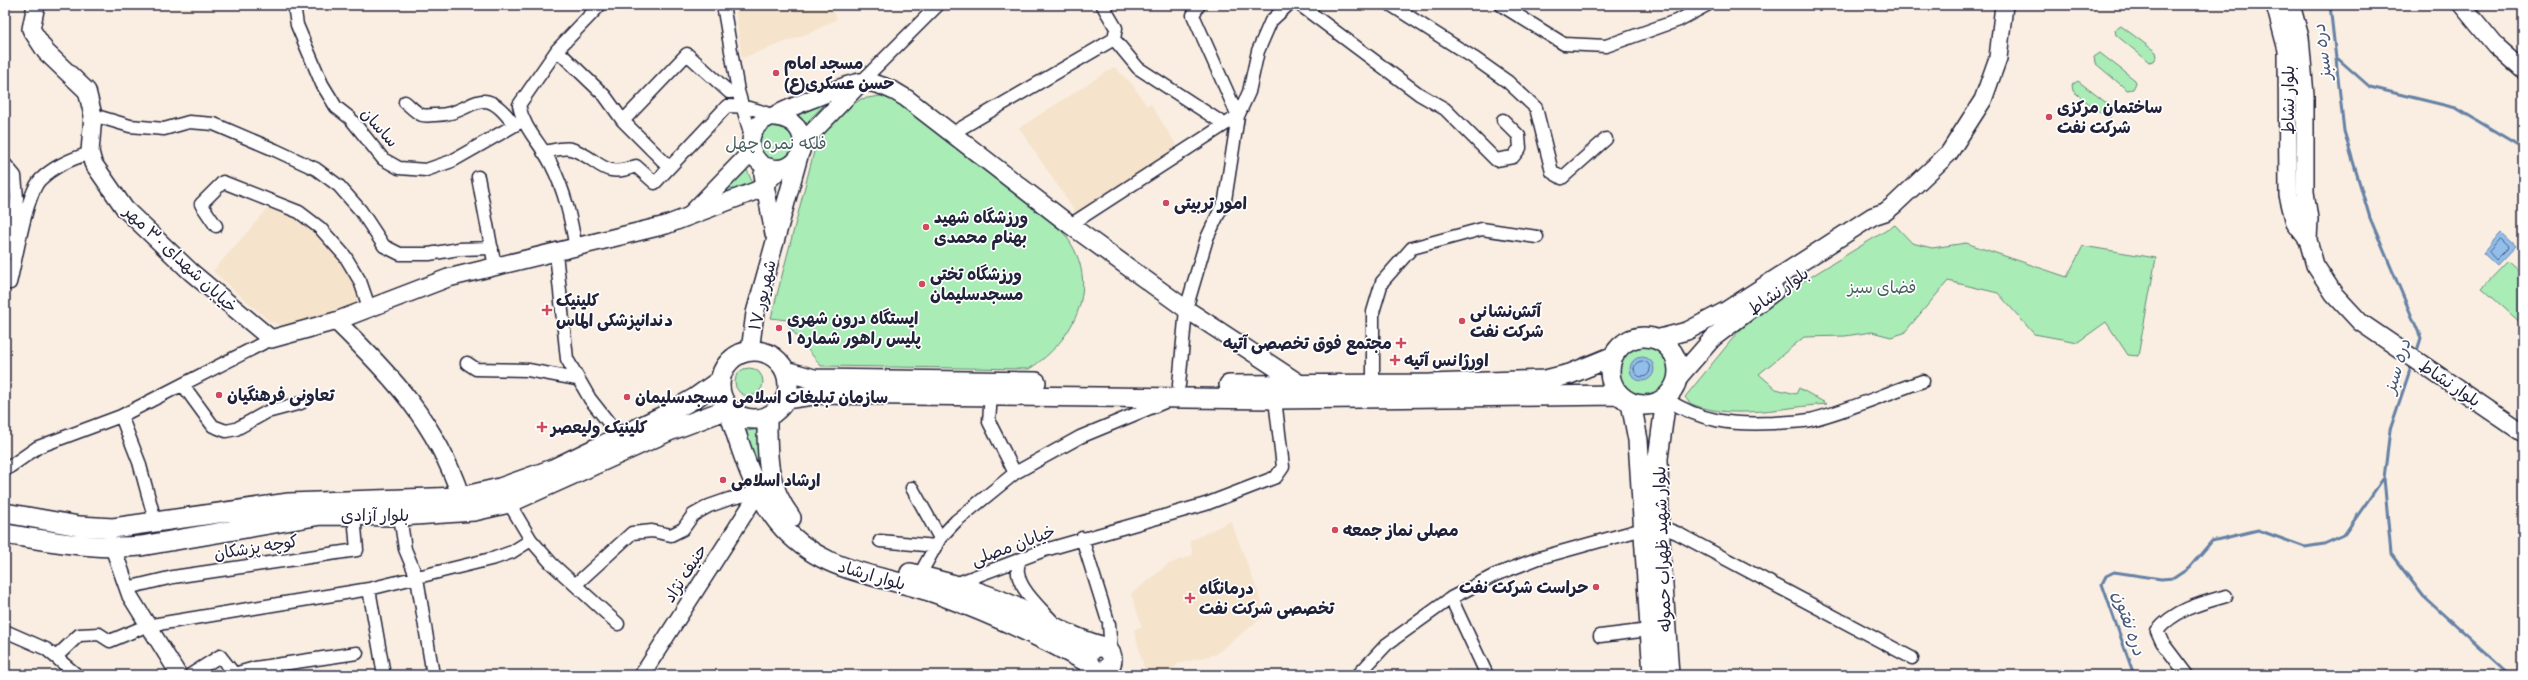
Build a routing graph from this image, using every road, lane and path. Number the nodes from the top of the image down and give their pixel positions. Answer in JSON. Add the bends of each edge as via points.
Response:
{"nodes":[{"id":1,"x":36,"y":5,"type":"edge"},
{"id":2,"x":294,"y":5,"type":"edge"},
{"id":3,"x":600,"y":5,"type":"edge"},
{"id":4,"x":723,"y":5,"type":"edge"},
{"id":5,"x":938,"y":5,"type":"edge"},
{"id":6,"x":1105,"y":5,"type":"edge"},
{"id":7,"x":1288,"y":5,"type":"edge"},
{"id":8,"x":1300,"y":5,"type":"edge"},
{"id":9,"x":1391,"y":5,"type":"edge"},
{"id":10,"x":1501,"y":5,"type":"edge"},
{"id":11,"x":1707,"y":5,"type":"edge"},
{"id":12,"x":2004,"y":5,"type":"edge"},
{"id":13,"x":2275,"y":5,"type":"edge"},
{"id":14,"x":2291,"y":5,"type":"edge"},
{"id":15,"x":2462,"y":5,"type":"edge"},
{"id":16,"x":1193,"y":8,"type":"edge"},
{"id":17,"x":1114,"y":39,"type":"junction"},
{"id":18,"x":557,"y":50,"type":"junction"},
{"id":19,"x":2523,"y":70,"type":"edge"},
{"id":20,"x":861,"y":82,"type":"junction"},
{"id":21,"x":738,"y":91,"type":"junction"},
{"id":22,"x":405,"y":102,"type":"dead end"},
{"id":23,"x":742,"y":106,"type":"junction"},
{"id":24,"x":93,"y":115,"type":"junction"},
{"id":25,"x":775,"y":116,"type":"junction"},
{"id":26,"x":1238,"y":116,"type":"junction"},
{"id":27,"x":1503,"y":120,"type":"dead end"},
{"id":28,"x":623,"y":121,"type":"junction"},
{"id":29,"x":518,"y":123,"type":"junction"},
{"id":30,"x":1224,"y":124,"type":"junction"},
{"id":31,"x":951,"y":134,"type":"junction"},
{"id":32,"x":1606,"y":140,"type":"dead end"},
{"id":33,"x":754,"y":149,"type":"junction"},
{"id":34,"x":801,"y":149,"type":"junction"},
{"id":35,"x":543,"y":152,"type":"junction"},
{"id":36,"x":91,"y":153,"type":"junction"},
{"id":37,"x":5,"y":164,"type":"edge"},
{"id":38,"x":669,"y":167,"type":"junction"},
{"id":39,"x":780,"y":169,"type":"junction"},
{"id":40,"x":478,"y":177,"type":"dead end"},
{"id":41,"x":766,"y":182,"type":"junction"},
{"id":42,"x":752,"y":193,"type":"junction"},
{"id":43,"x":1885,"y":212,"type":"junction"},
{"id":44,"x":691,"y":214,"type":"junction"},
{"id":45,"x":772,"y":216,"type":"junction"},
{"id":46,"x":1070,"y":225,"type":"junction"},
{"id":47,"x":216,"y":226,"type":"dead end"},
{"id":48,"x":1537,"y":237,"type":"dead end"},
{"id":49,"x":775,"y":240,"type":"junction"},
{"id":50,"x":2308,"y":240,"type":"junction"},
{"id":51,"x":492,"y":248,"type":"junction"},
{"id":52,"x":576,"y":249,"type":"junction"},
{"id":53,"x":556,"y":253,"type":"junction"},
{"id":54,"x":495,"y":267,"type":"junction"},
{"id":55,"x":8,"y":283,"type":"edge"},
{"id":56,"x":369,"y":307,"type":"junction"},
{"id":57,"x":1186,"y":309,"type":"junction"},
{"id":58,"x":336,"y":321,"type":"junction"},
{"id":59,"x":271,"y":338,"type":"junction"},
{"id":60,"x":1656,"y":339,"type":"junction"},
{"id":61,"x":750,"y":351,"type":"junction"},
{"id":62,"x":1614,"y":356,"type":"junction"},
{"id":63,"x":467,"y":363,"type":"dead end"},
{"id":64,"x":785,"y":371,"type":"junction"},
{"id":65,"x":1570,"y":374,"type":"junction"},
{"id":66,"x":1678,"y":378,"type":"junction"},
{"id":67,"x":577,"y":379,"type":"junction"},
{"id":68,"x":719,"y":381,"type":"junction"},
{"id":69,"x":1923,"y":381,"type":"dead end"},
{"id":70,"x":1373,"y":384,"type":"junction"},
{"id":71,"x":183,"y":385,"type":"junction"},
{"id":72,"x":1302,"y":385,"type":"junction"},
{"id":73,"x":1176,"y":392,"type":"junction"},
{"id":74,"x":991,"y":394,"type":"junction"},
{"id":75,"x":1572,"y":397,"type":"junction"},
{"id":76,"x":785,"y":399,"type":"junction"},
{"id":77,"x":1275,"y":399,"type":"junction"},
{"id":78,"x":1625,"y":399,"type":"junction"},
{"id":79,"x":1666,"y":399,"type":"junction"},
{"id":80,"x":301,"y":402,"type":"dead end"},
{"id":81,"x":728,"y":409,"type":"junction"},
{"id":82,"x":121,"y":416,"type":"junction"},
{"id":83,"x":767,"y":417,"type":"junction"},
{"id":84,"x":2504,"y":419,"type":"junction"},
{"id":85,"x":2523,"y":426,"type":"edge"},
{"id":86,"x":2523,"y":432,"type":"edge"},
{"id":87,"x":620,"y":437,"type":"junction"},
{"id":88,"x":1661,"y":443,"type":"junction"},
{"id":89,"x":1638,"y":447,"type":"junction"},
{"id":90,"x":5,"y":470,"type":"edge"},
{"id":91,"x":1015,"y":473,"type":"junction"},
{"id":92,"x":912,"y":488,"type":"dead end"},
{"id":93,"x":760,"y":492,"type":"junction"},
{"id":94,"x":460,"y":497,"type":"junction"},
{"id":95,"x":509,"y":503,"type":"junction"},
{"id":96,"x":5,"y":513,"type":"edge"},
{"id":97,"x":354,"y":515,"type":"junction"},
{"id":98,"x":400,"y":516,"type":"junction"},
{"id":99,"x":156,"y":524,"type":"junction"},
{"id":100,"x":113,"y":528,"type":"junction"},
{"id":101,"x":1651,"y":528,"type":"junction"},
{"id":102,"x":5,"y":534,"type":"edge"},
{"id":103,"x":1082,"y":538,"type":"junction"},
{"id":104,"x":531,"y":540,"type":"junction"},
{"id":105,"x":880,"y":541,"type":"dead end"},
{"id":106,"x":938,"y":542,"type":"junction"},
{"id":107,"x":113,"y":548,"type":"junction"},
{"id":108,"x":1020,"y":560,"type":"junction"},
{"id":109,"x":920,"y":576,"type":"junction"},
{"id":110,"x":417,"y":578,"type":"junction"},
{"id":111,"x":575,"y":586,"type":"junction"},
{"id":112,"x":944,"y":586,"type":"junction"},
{"id":113,"x":127,"y":588,"type":"junction"},
{"id":114,"x":369,"y":589,"type":"junction"},
{"id":115,"x":2226,"y":596,"type":"dead end"},
{"id":116,"x":1451,"y":598,"type":"junction"},
{"id":117,"x":618,"y":624,"type":"dead end"},
{"id":118,"x":146,"y":626,"type":"junction"},
{"id":119,"x":1649,"y":630,"type":"junction"},
{"id":120,"x":5,"y":631,"type":"edge"},
{"id":121,"x":1061,"y":632,"type":"junction"},
{"id":122,"x":1600,"y":636,"type":"dead end"},
{"id":123,"x":357,"y":653,"type":"dead end"},
{"id":124,"x":57,"y":656,"type":"junction"},
{"id":125,"x":1912,"y":658,"type":"dead end"},
{"id":126,"x":1103,"y":666,"type":"edge"},
{"id":127,"x":234,"y":674,"type":"edge"},
{"id":128,"x":77,"y":675,"type":"edge"},
{"id":129,"x":179,"y":675,"type":"edge"},
{"id":130,"x":190,"y":675,"type":"edge"},
{"id":131,"x":384,"y":675,"type":"edge"},
{"id":132,"x":433,"y":675,"type":"edge"},
{"id":133,"x":642,"y":675,"type":"edge"},
{"id":134,"x":1358,"y":675,"type":"edge"},
{"id":135,"x":1487,"y":675,"type":"edge"},
{"id":136,"x":1653,"y":675,"type":"edge"},
{"id":137,"x":1669,"y":675,"type":"edge"},
{"id":138,"x":2187,"y":675,"type":"edge"}],
"edges":[{"from":1,"to":24,"type":"main road","name":"خیابان شهدای ۳۰ مهر","via":[[31,29],[46,52],[87,91]]},
{"from":2,"to":29,"type":"street","name":"ساسان","via":[[297,25],[322,84],[336,107],[350,118],[383,159],[399,168],[426,170],[452,161]]},
{"from":3,"to":18,"type":"street"},
{"from":4,"to":21,"type":"street"},
{"from":5,"to":20,"type":"street"},
{"from":6,"to":17,"type":"street","via":[[1103,6],[1116,28]]},
{"from":7,"to":26,"type":"street","via":[[1271,21],[1258,51],[1249,92]]},
{"from":8,"to":27,"type":"street","via":[[1419,94],[1445,109],[1496,160],[1513,157],[1520,148],[1519,136]]},
{"from":9,"to":32,"type":"street","via":[[1508,82],[1536,108],[1552,172],[1562,178]]},
{"from":10,"to":11,"type":"street","via":[[1564,44],[1606,46],[1679,20]]},
{"from":12,"to":43,"type":"main road","name":"بلوار نشاط","via":[[1998,58],[1983,100],[1949,153],[1921,182]]},
{"from":13,"to":50,"type":"main road","name":"بلوار نشاط","via":[[2287,50],[2288,195],[2295,223]]},
{"from":14,"to":50,"type":"main road","name":"بلوار نشاط","via":[[2300,37],[2305,95],[2305,192],[2309,219]]},
{"from":15,"to":19,"type":"main road","via":[[2495,45]]},
{"from":16,"to":26,"type":"street"},
{"from":17,"to":30,"type":"street","via":[[1138,68]]},
{"from":17,"to":31,"type":"street"},
{"from":18,"to":28,"type":"street","via":[[605,96]]},
{"from":18,"to":29,"type":"street","via":[[519,105]]},
{"from":20,"to":25,"type":"main road","via":[[801,103]]},
{"from":20,"to":31,"type":"main road","via":[[890,88]]},
{"from":20,"to":34,"type":"main road"},
{"from":21,"to":23,"type":"street"},
{"from":21,"to":28,"type":"street","via":[[729,92],[687,54]]},
{"from":22,"to":29,"type":"street","via":[[422,115],[460,109],[480,100],[492,102]]},
{"from":23,"to":25,"type":"street"},
{"from":23,"to":33,"type":"street"},
{"from":23,"to":38,"type":"street","via":[[727,106]]},
{"from":24,"to":36,"type":"main road","name":"خیابان شهدای ۳۰ مهر"},
{"from":24,"to":51,"type":"street","via":[[130,126],[164,129],[189,122],[214,124],[275,150],[316,169],[339,186],[361,211],[384,246],[400,254]]},
{"from":25,"to":33,"type":"main road","via":[[760,122]]},
{"from":25,"to":34,"type":"main road","via":[[783,117],[797,126]]},
{"from":26,"to":30,"type":"street"},
{"from":26,"to":57,"type":"street","via":[[1225,200],[1207,238]]},
{"from":28,"to":38,"type":"street"},
{"from":29,"to":35,"type":"street"},
{"from":30,"to":46,"type":"street"},
{"from":31,"to":46,"type":"main road"},
{"from":33,"to":39,"type":"main road","via":[[764,166]]},
{"from":33,"to":41,"type":"main road"},
{"from":33,"to":44,"type":"main road"},
{"from":34,"to":39,"type":"main road","via":[[787,167]]},
{"from":34,"to":49,"type":"main road","name":"۱۷ شهریور"},
{"from":35,"to":38,"type":"street","via":[[570,149],[612,172],[622,172],[636,166],[655,183]]},
{"from":35,"to":52,"type":"street","via":[[551,163],[570,208]]},
{"from":36,"to":55,"type":"street","via":[[58,166],[39,181],[25,219]]},
{"from":36,"to":59,"type":"main road","name":"خیابان شهدای ۳۰ مهر","via":[[93,163],[125,209],[191,272]]},
{"from":37,"to":55,"type":"street","via":[[15,176],[17,198]]},
{"from":39,"to":41,"type":"main road"},
{"from":40,"to":51,"type":"street"},
{"from":41,"to":42,"type":"main road"},
{"from":41,"to":45,"type":"main road"},
{"from":42,"to":44,"type":"main road"},
{"from":42,"to":45,"type":"main road"},
{"from":43,"to":60,"type":"main road","name":"بلوار نشاط","via":[[1873,216],[1727,310],[1686,331]]},
{"from":43,"to":66,"type":"main road","name":"بلوار نشاط","via":[[1881,220],[1862,234],[1785,284],[1713,338]]},
{"from":44,"to":52,"type":"main road","via":[[666,225]]},
{"from":45,"to":49,"type":"main road"},
{"from":46,"to":57,"type":"main road"},
{"from":47,"to":56,"type":"street","via":[[201,204],[223,182],[299,212],[320,228],[345,256],[360,281]]},
{"from":48,"to":70,"type":"street","via":[[1482,229],[1412,248],[1382,282],[1373,312]]},
{"from":49,"to":61,"type":"main road","name":"۱۷ شهریور","via":[[754,313]]},
{"from":50,"to":84,"type":"main road","name":"بلوار نشاط","via":[[2315,265],[2325,282],[2360,322]]},
{"from":51,"to":54,"type":"street"},
{"from":52,"to":53,"type":"main road"},
{"from":53,"to":54,"type":"main road"},
{"from":53,"to":67,"type":"street","via":[[567,359]]},
{"from":54,"to":56,"type":"main road","via":[[448,278]]},
{"from":56,"to":58,"type":"main road"},
{"from":57,"to":72,"type":"main road"},
{"from":57,"to":73,"type":"street"},
{"from":58,"to":59,"type":"main road"},
{"from":58,"to":94,"type":"main road","via":[[415,405],[436,439],[454,477]]},
{"from":59,"to":71,"type":"street"},
{"from":60,"to":62,"type":"main road","via":[[1646,337],[1630,340]]},
{"from":60,"to":66,"type":"main road","via":[[1671,350],[1678,362]]},
{"from":61,"to":64,"type":"main road","via":[[771,355]]},
{"from":61,"to":68,"type":"main road","via":[[730,360]]},
{"from":62,"to":65,"type":"main road"},
{"from":62,"to":78,"type":"main road","via":[[1610,376]]},
{"from":63,"to":67,"type":"street","via":[[476,368],[528,370]]},
{"from":64,"to":73,"type":"main road","via":[[814,379]]},
{"from":64,"to":76,"type":"main road","via":[[788,384]]},
{"from":65,"to":70,"type":"main road","via":[[1545,380]]},
{"from":65,"to":75,"type":"main road","via":[[1582,385]]},
{"from":66,"to":79,"type":"main road"},
{"from":67,"to":87,"type":"street"},
{"from":68,"to":81,"type":"main road","via":[[721,396]]},
{"from":68,"to":87,"type":"main road","name":"بلوار آزادی","via":[[695,398]]},
{"from":69,"to":79,"type":"street","via":[[1810,420],[1738,425],[1685,411]]},
{"from":70,"to":72,"type":"main road"},
{"from":71,"to":80,"type":"street","via":[[213,426],[226,431],[236,429],[267,412]]},
{"from":71,"to":82,"type":"street"},
{"from":72,"to":73,"type":"main road"},
{"from":73,"to":74,"type":"main road"},
{"from":73,"to":77,"type":"main road"},
{"from":73,"to":91,"type":"street","via":[[1080,437]]},
{"from":74,"to":76,"type":"main road","via":[[820,394]]},
{"from":74,"to":91,"type":"street","via":[[989,422]]},
{"from":75,"to":77,"type":"main road"},
{"from":75,"to":78,"type":"main road"},
{"from":76,"to":83,"type":"main road","via":[[774,413]]},
{"from":77,"to":103,"type":"street","name":"خیابان مصلی","via":[[1283,467],[1276,477],[1206,504]]},
{"from":78,"to":79,"type":"main road","via":[[1649,405]]},
{"from":78,"to":89,"type":"main road","name":"بلوار شهید ظهراب حموله"},
{"from":79,"to":88,"type":"main road","name":"بلوار شهید ظهراب حموله"},
{"from":81,"to":83,"type":"main road","via":[[746,419]]},
{"from":81,"to":93,"type":"main road","name":"بلوار ارشاد"},
{"from":81,"to":95,"type":"main road","name":"بلوار آزادی","via":[[669,431]]},
{"from":82,"to":90,"type":"street","via":[[38,447]]},
{"from":82,"to":99,"type":"street","via":[[139,462]]},
{"from":83,"to":109,"type":"main road","name":"بلوار ارشاد","via":[[767,463],[770,478],[780,502],[802,530],[838,553]]},
{"from":84,"to":85,"type":"main road","name":"بلوار نشاط"},
{"from":84,"to":86,"type":"main road","name":"بلوار نشاط"},
{"from":87,"to":94,"type":"main road","name":"بلوار آزادی","via":[[552,469],[500,488]]},
{"from":88,"to":89,"type":"main road","via":[[1655,434],[1649,432],[1641,437]]},
{"from":88,"to":101,"type":"main road","name":"بلوار شهید ظهراب حموله"},
{"from":89,"to":101,"type":"main road","name":"بلوار شهید ظهراب حموله"},
{"from":91,"to":106,"type":"street","via":[[956,521]]},
{"from":92,"to":106,"type":"street"},
{"from":93,"to":111,"type":"street","via":[[709,506],[693,515],[683,529],[671,534],[652,531],[632,533]]},
{"from":93,"to":112,"type":"main road","name":"بلوار ارشاد","via":[[778,521],[815,554],[838,566]]},
{"from":93,"to":133,"type":"street","name":"حنیف نژاد"},
{"from":94,"to":99,"type":"main road","name":"بلوار آزادی","via":[[289,503]]},
{"from":95,"to":98,"type":"main road","name":"بلوار آزادی","via":[[474,512]]},
{"from":95,"to":104,"type":"street"},
{"from":96,"to":100,"type":"main road","name":"بلوار آزادی","via":[[78,526]]},
{"from":97,"to":98,"type":"main road","name":"بلوار آزادی"},
{"from":97,"to":107,"type":"main road","name":"بلوار آزادی","via":[[321,515],[141,546]]},
{"from":97,"to":113,"type":"street","name":"کوچه پزشکان","via":[[356,550],[173,577]]},
{"from":98,"to":110,"type":"street","via":[[405,549]]},
{"from":99,"to":100,"type":"main road","name":"بلوار آزادی"},
{"from":100,"to":107,"type":"main road"},
{"from":101,"to":116,"type":"street","via":[[1539,558],[1495,575]]},
{"from":101,"to":119,"type":"main road","name":"بلوار شهید ظهراب حموله"},
{"from":101,"to":125,"type":"street","via":[[1677,533]]},
{"from":101,"to":137,"type":"main road","name":"بلوار شهید ظهراب حموله"},
{"from":102,"to":107,"type":"main road","name":"بلوار آزادی"},
{"from":103,"to":108,"type":"street","name":"خیابان مصلی"},
{"from":103,"to":126,"type":"street","via":[[1108,621]]},
{"from":104,"to":110,"type":"street","via":[[512,552],[495,558]]},
{"from":104,"to":111,"type":"street"},
{"from":105,"to":106,"type":"street"},
{"from":106,"to":109,"type":"street"},
{"from":107,"to":113,"type":"street"},
{"from":108,"to":112,"type":"street","name":"خیابان مصلی"},
{"from":108,"to":121,"type":"street","via":[[1017,572],[1025,589]]},
{"from":109,"to":112,"type":"main road","name":"بلوار ارشاد"},
{"from":110,"to":114,"type":"street"},
{"from":110,"to":132,"type":"street"},
{"from":111,"to":117,"type":"street"},
{"from":112,"to":121,"type":"main road","name":"بلوار ارشاد","via":[[1010,604]]},
{"from":112,"to":126,"type":"main road","name":"بلوار ارشاد","via":[[1024,629]]},
{"from":113,"to":118,"type":"street"},
{"from":114,"to":118,"type":"street"},
{"from":114,"to":131,"type":"street"},
{"from":115,"to":138,"type":"street","via":[[2184,610],[2165,622],[2157,631],[2162,642]]},
{"from":116,"to":134,"type":"street","via":[[1387,644]]},
{"from":116,"to":135,"type":"street"},
{"from":118,"to":124,"type":"street","via":[[110,641],[99,634],[79,635]]},
{"from":118,"to":129,"type":"street"},
{"from":119,"to":122,"type":"street"},
{"from":119,"to":136,"type":"main road","name":"بلوار شهید ظهراب حموله"},
{"from":120,"to":124,"type":"street"},
{"from":121,"to":126,"type":"main road","name":"بلوار ارشاد"},
{"from":123,"to":127,"type":"street","via":[[256,668]]},
{"from":124,"to":128,"type":"street"},
{"from":127,"to":130,"type":"street","via":[[220,656]]}]}
